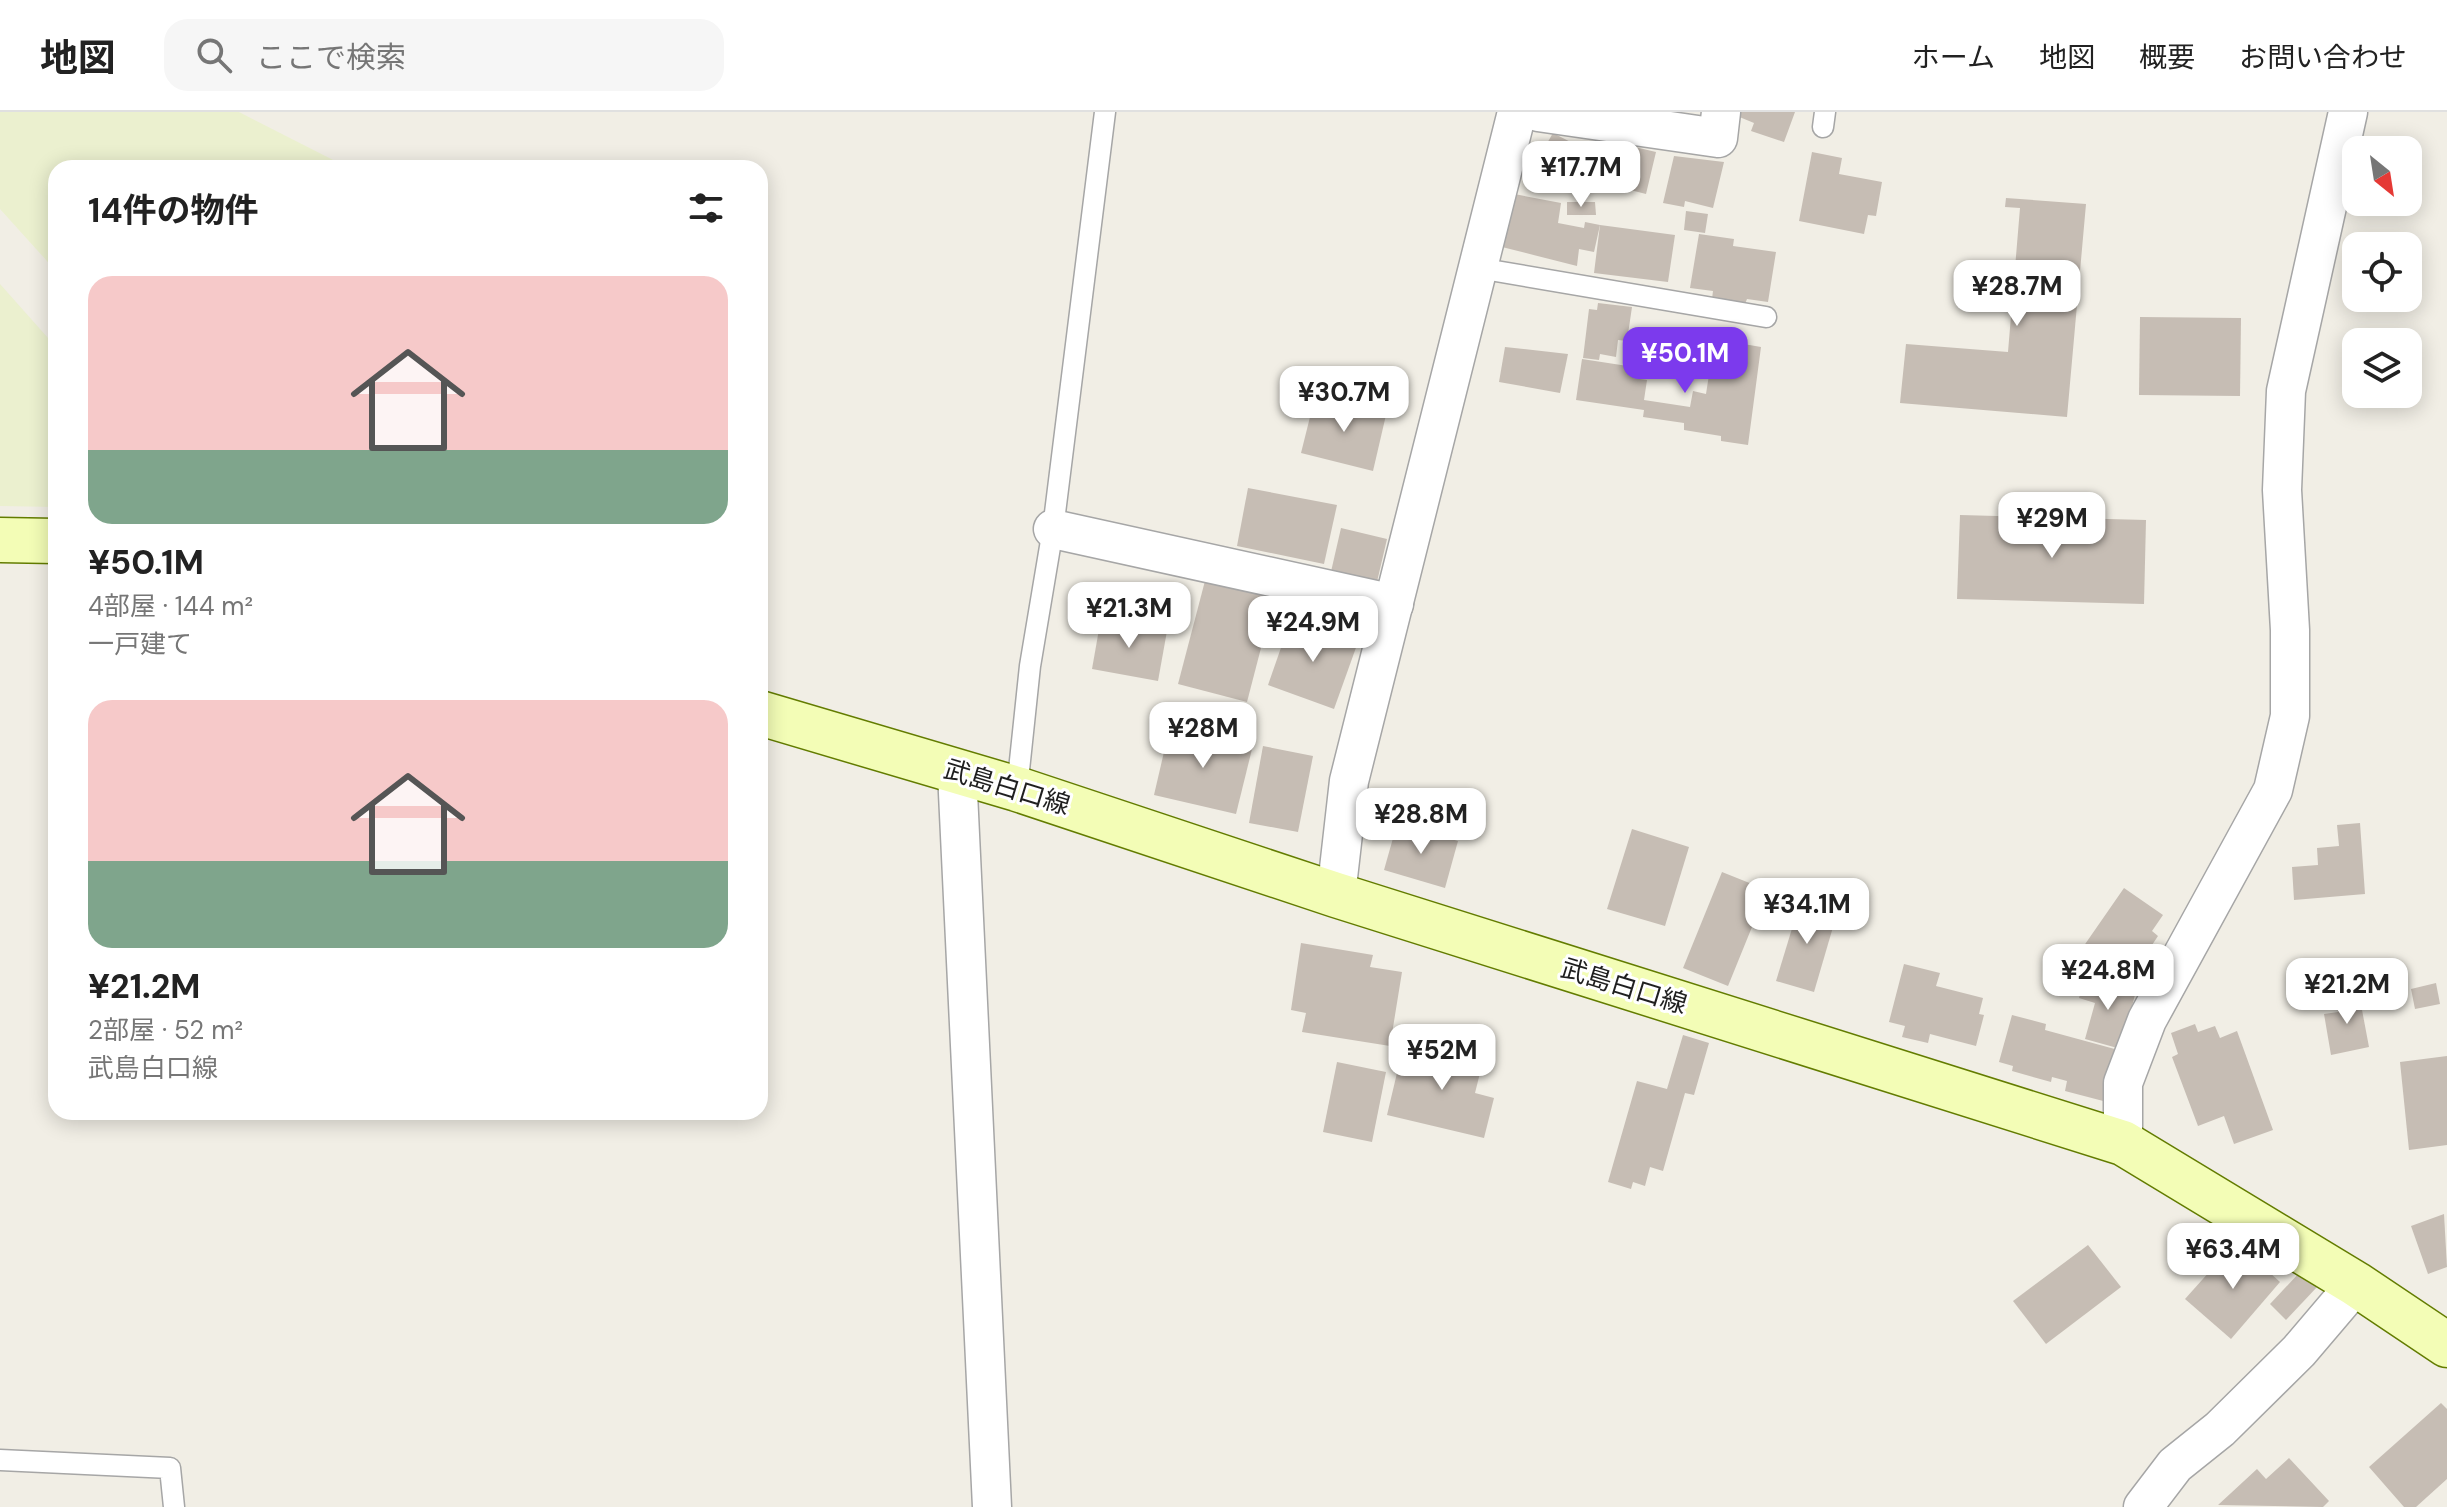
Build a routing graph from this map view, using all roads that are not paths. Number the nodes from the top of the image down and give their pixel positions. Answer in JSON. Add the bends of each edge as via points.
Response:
{"nodes":[{"id":1,"x":1105,"y":112,"type":"edge"},
{"id":2,"x":1517,"y":112,"type":"edge"},
{"id":3,"x":1538,"y":112,"type":"edge"},
{"id":4,"x":1721,"y":112,"type":"edge"},
{"id":5,"x":2348,"y":112,"type":"edge"},
{"id":6,"x":1478,"y":268,"type":"junction"},
{"id":7,"x":1766,"y":317,"type":"dead end"},
{"id":8,"x":1053,"y":529,"type":"junction"},
{"id":9,"x":0,"y":540,"type":"edge"},
{"id":10,"x":48,"y":541,"type":"edge"},
{"id":11,"x":1394,"y":604,"type":"junction"},
{"id":12,"x":768,"y":715,"type":"edge"},
{"id":13,"x":957,"y":772,"type":"junction"},
{"id":14,"x":1017,"y":789,"type":"junction"},
{"id":15,"x":1336,"y":895,"type":"junction"},
{"id":16,"x":2123,"y":1143,"type":"junction"},
{"id":17,"x":2356,"y":1284,"type":"junction"},
{"id":18,"x":2447,"y":1345,"type":"edge"},
{"id":19,"x":0,"y":1460,"type":"edge"},
{"id":20,"x":174,"y":1507,"type":"edge"},
{"id":21,"x":992,"y":1507,"type":"edge"},
{"id":22,"x":2143,"y":1507,"type":"edge"}],
"edges":[{"from":1,"to":8,"type":"lane"},
{"from":2,"to":6,"type":"street"},
{"from":3,"to":4,"type":"street","via":[[1718,138]]},
{"from":5,"to":16,"type":"street","via":[[2286,391],[2282,490],[2290,716],[2273,790],[2147,1020],[2123,1083]]},
{"from":6,"to":7,"type":"lane"},
{"from":6,"to":11,"type":"street"},
{"from":8,"to":11,"type":"street"},
{"from":8,"to":14,"type":"lane"},
{"from":9,"to":10,"type":"main road"},
{"from":11,"to":15,"type":"street","via":[[1349,781]]},
{"from":12,"to":13,"type":"main road","name":"武島白口線"},
{"from":13,"to":14,"type":"main road","name":"武島白口線"},
{"from":13,"to":21,"type":"street"},
{"from":14,"to":15,"type":"main road","name":"武島白口線"},
{"from":15,"to":16,"type":"main road","name":"武島白口線"},
{"from":16,"to":17,"type":"main road","name":"武島白口線"},
{"from":17,"to":18,"type":"main road","name":"武島白口線"},
{"from":17,"to":22,"type":"street","via":[[2299,1351],[2175,1465]]},
{"from":19,"to":20,"type":"lane","via":[[170,1468]]}]}
